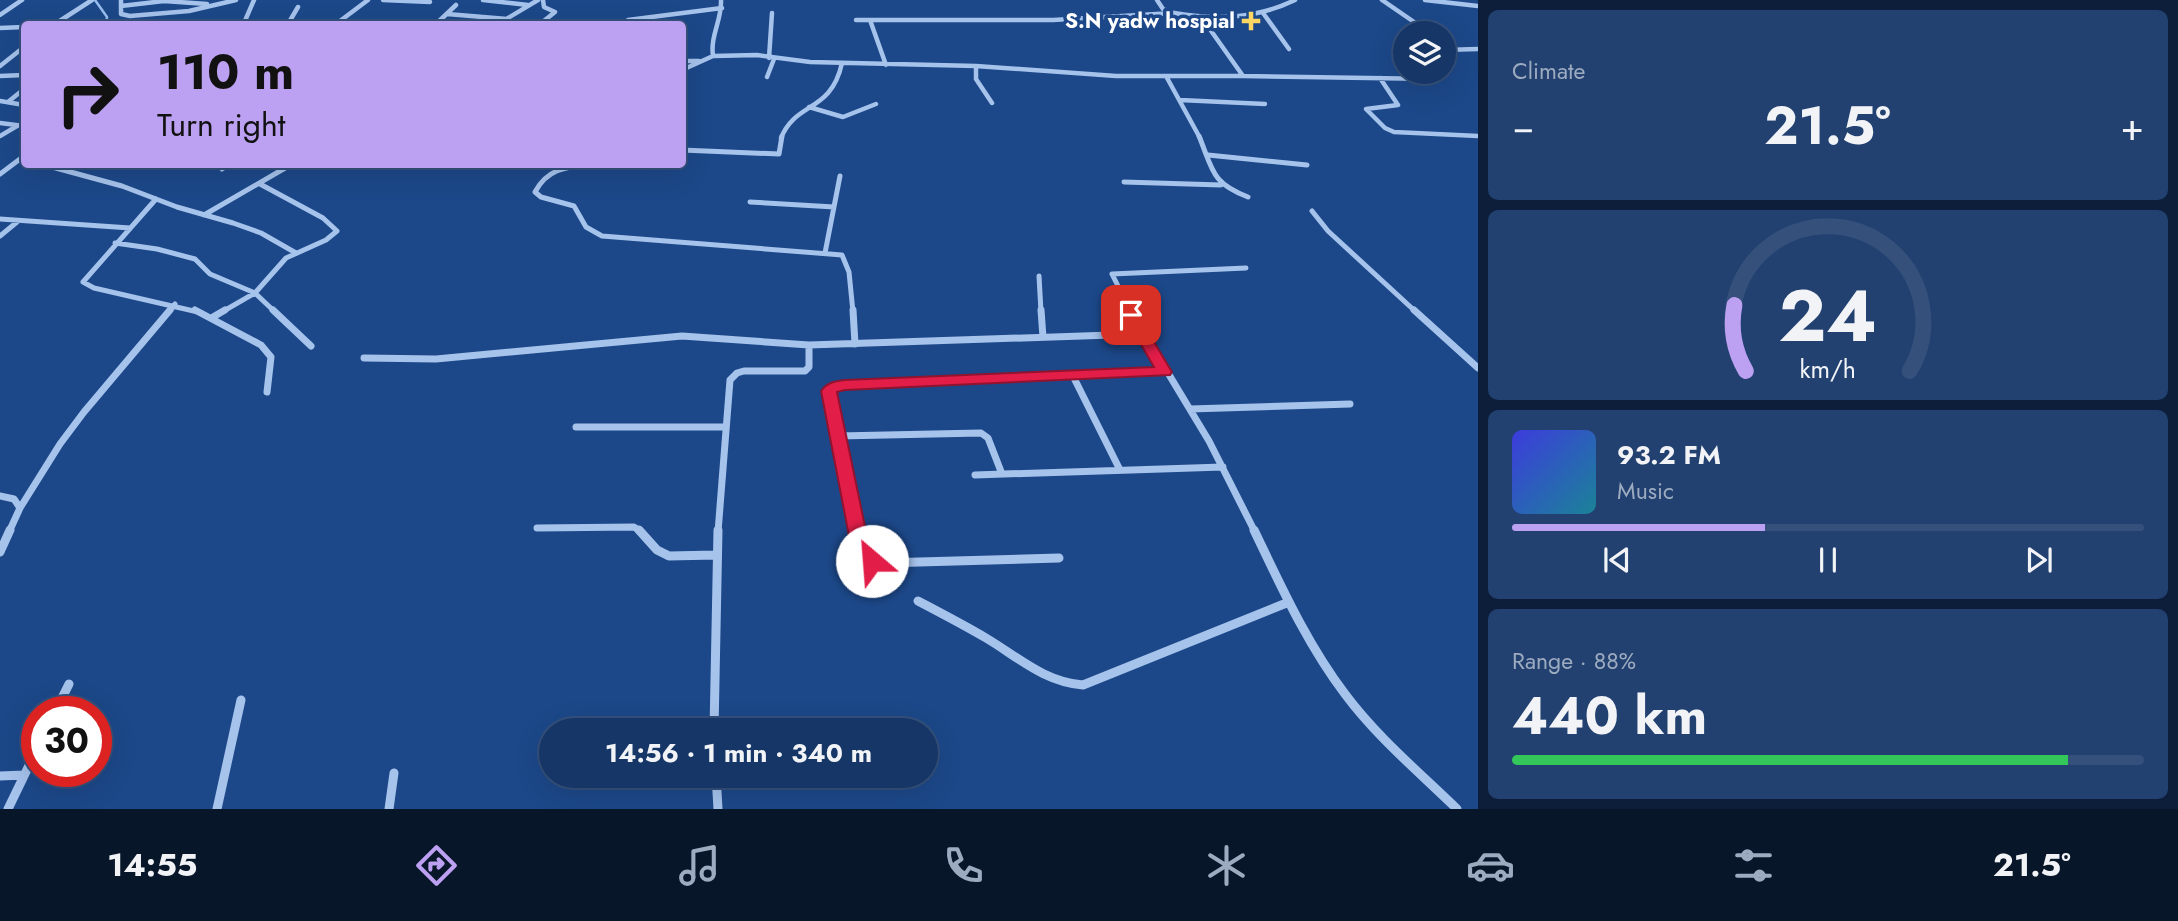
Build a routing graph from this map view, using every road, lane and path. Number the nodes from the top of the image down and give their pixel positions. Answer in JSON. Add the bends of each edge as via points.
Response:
{"nodes":[{"id":1,"x":22,"y":0,"type":"edge"},
{"id":2,"x":91,"y":0,"type":"edge"},
{"id":3,"x":236,"y":0,"type":"edge"},
{"id":4,"x":254,"y":0,"type":"edge"},
{"id":5,"x":368,"y":0,"type":"edge"},
{"id":6,"x":383,"y":0,"type":"edge"},
{"id":7,"x":483,"y":0,"type":"edge"},
{"id":8,"x":540,"y":0,"type":"edge"},
{"id":9,"x":721,"y":0,"type":"edge"},
{"id":10,"x":1157,"y":0,"type":"edge"},
{"id":11,"x":1295,"y":0,"type":"edge"},
{"id":12,"x":1382,"y":0,"type":"edge"},
{"id":13,"x":1425,"y":0,"type":"edge"},
{"id":14,"x":430,"y":2,"type":"dead end"},
{"id":15,"x":121,"y":3,"type":"edge"},
{"id":16,"x":217,"y":4,"type":"junction"},
{"id":17,"x":456,"y":5,"type":"dead end"},
{"id":18,"x":528,"y":5,"type":"junction"},
{"id":19,"x":1478,"y":6,"type":"edge"},
{"id":20,"x":298,"y":7,"type":"dead end"},
{"id":21,"x":722,"y":8,"type":"junction"},
{"id":22,"x":772,"y":13,"type":"dead end"},
{"id":23,"x":1174,"y":13,"type":"junction"},
{"id":24,"x":1263,"y":13,"type":"junction"},
{"id":25,"x":447,"y":14,"type":"junction"},
{"id":26,"x":0,"y":15,"type":"edge"},
{"id":27,"x":1202,"y":18,"type":"junction"},
{"id":28,"x":507,"y":19,"type":"junction"},
{"id":29,"x":628,"y":20,"type":"dead end"},
{"id":30,"x":856,"y":20,"type":"dead end"},
{"id":31,"x":870,"y":20,"type":"junction"},
{"id":32,"x":60,"y":21,"type":"edge"},
{"id":33,"x":245,"y":21,"type":"edge"},
{"id":34,"x":290,"y":21,"type":"edge"},
{"id":35,"x":340,"y":21,"type":"edge"},
{"id":36,"x":439,"y":21,"type":"edge"},
{"id":37,"x":503,"y":21,"type":"edge"},
{"id":38,"x":544,"y":21,"type":"edge"},
{"id":39,"x":1413,"y":21,"type":"edge"},
{"id":40,"x":21,"y":27,"type":"edge"},
{"id":41,"x":0,"y":28,"type":"edge"},
{"id":42,"x":21,"y":49,"type":"edge"},
{"id":43,"x":1289,"y":49,"type":"dead end"},
{"id":44,"x":1478,"y":49,"type":"edge"},
{"id":45,"x":1456,"y":50,"type":"edge"},
{"id":46,"x":0,"y":55,"type":"edge"},
{"id":47,"x":14,"y":55,"type":"junction"},
{"id":48,"x":713,"y":56,"type":"junction"},
{"id":49,"x":771,"y":58,"type":"junction"},
{"id":50,"x":686,"y":61,"type":"edge"},
{"id":51,"x":699,"y":61,"type":"junction"},
{"id":52,"x":842,"y":63,"type":"junction"},
{"id":53,"x":886,"y":65,"type":"junction"},
{"id":54,"x":0,"y":66,"type":"edge"},
{"id":55,"x":976,"y":66,"type":"junction"},
{"id":56,"x":686,"y":68,"type":"edge"},
{"id":57,"x":21,"y":75,"type":"edge"},
{"id":58,"x":0,"y":76,"type":"edge"},
{"id":59,"x":1166,"y":76,"type":"junction"},
{"id":60,"x":1243,"y":76,"type":"junction"},
{"id":61,"x":767,"y":77,"type":"dead end"},
{"id":62,"x":1380,"y":78,"type":"junction"},
{"id":63,"x":1393,"y":78,"type":"edge"},
{"id":64,"x":21,"y":92,"type":"edge"},
{"id":65,"x":1180,"y":100,"type":"junction"},
{"id":66,"x":0,"y":101,"type":"edge"},
{"id":67,"x":8,"y":103,"type":"junction"},
{"id":68,"x":992,"y":103,"type":"dead end"},
{"id":69,"x":876,"y":104,"type":"dead end"},
{"id":70,"x":1265,"y":104,"type":"dead end"},
{"id":71,"x":21,"y":105,"type":"edge"},
{"id":72,"x":809,"y":107,"type":"junction"},
{"id":73,"x":0,"y":124,"type":"edge"},
{"id":74,"x":17,"y":125,"type":"junction"},
{"id":75,"x":21,"y":126,"type":"edge"},
{"id":76,"x":0,"y":136,"type":"edge"},
{"id":77,"x":1478,"y":136,"type":"edge"},
{"id":78,"x":686,"y":150,"type":"edge"},
{"id":79,"x":1208,"y":155,"type":"junction"},
{"id":80,"x":21,"y":160,"type":"edge"},
{"id":81,"x":1307,"y":164,"type":"dead end"},
{"id":82,"x":56,"y":168,"type":"edge"},
{"id":83,"x":286,"y":168,"type":"edge"},
{"id":84,"x":562,"y":168,"type":"edge"},
{"id":85,"x":0,"y":174,"type":"edge"},
{"id":86,"x":839,"y":176,"type":"dead end"},
{"id":87,"x":1124,"y":182,"type":"dead end"},
{"id":88,"x":260,"y":184,"type":"junction"},
{"id":89,"x":1221,"y":185,"type":"junction"},
{"id":90,"x":1248,"y":197,"type":"dead end"},
{"id":91,"x":156,"y":199,"type":"junction"},
{"id":92,"x":750,"y":202,"type":"dead end"},
{"id":93,"x":834,"y":207,"type":"junction"},
{"id":94,"x":1312,"y":211,"type":"dead end"},
{"id":95,"x":204,"y":215,"type":"junction"},
{"id":96,"x":0,"y":219,"type":"edge"},
{"id":97,"x":17,"y":222,"type":"junction"},
{"id":98,"x":130,"y":228,"type":"junction"},
{"id":99,"x":0,"y":236,"type":"edge"},
{"id":100,"x":116,"y":243,"type":"junction"},
{"id":101,"x":296,"y":253,"type":"junction"},
{"id":102,"x":825,"y":253,"type":"junction"},
{"id":103,"x":1247,"y":268,"type":"dead end"},
{"id":104,"x":1039,"y":276,"type":"dead end"},
{"id":105,"x":255,"y":293,"type":"junction"},
{"id":106,"x":175,"y":304,"type":"junction"},
{"id":107,"x":213,"y":317,"type":"junction"},
{"id":108,"x":1141,"y":334,"type":"junction"},
{"id":109,"x":1043,"y":337,"type":"junction"},
{"id":110,"x":855,"y":344,"type":"junction"},
{"id":111,"x":808,"y":345,"type":"junction"},
{"id":112,"x":311,"y":346,"type":"dead end"},
{"id":113,"x":364,"y":358,"type":"dead end"},
{"id":114,"x":1478,"y":368,"type":"edge"},
{"id":115,"x":1164,"y":372,"type":"junction"},
{"id":116,"x":1073,"y":376,"type":"junction"},
{"id":117,"x":267,"y":392,"type":"dead end"},
{"id":118,"x":1350,"y":404,"type":"dead end"},
{"id":119,"x":1190,"y":409,"type":"junction"},
{"id":120,"x":576,"y":427,"type":"dead end"},
{"id":121,"x":726,"y":427,"type":"junction"},
{"id":122,"x":838,"y":436,"type":"junction"},
{"id":123,"x":1223,"y":467,"type":"junction"},
{"id":124,"x":1120,"y":470,"type":"junction"},
{"id":125,"x":1002,"y":474,"type":"junction"},
{"id":126,"x":975,"y":475,"type":"dead end"},
{"id":127,"x":0,"y":496,"type":"edge"},
{"id":128,"x":20,"y":508,"type":"junction"},
{"id":129,"x":537,"y":528,"type":"dead end"},
{"id":130,"x":0,"y":552,"type":"edge"},
{"id":131,"x":716,"y":555,"type":"junction"},
{"id":132,"x":1059,"y":558,"type":"dead end"},
{"id":133,"x":918,"y":601,"type":"dead end"},
{"id":134,"x":1289,"y":602,"type":"junction"},
{"id":135,"x":69,"y":684,"type":"dead end"},
{"id":136,"x":63,"y":696,"type":"edge"},
{"id":137,"x":241,"y":700,"type":"dead end"},
{"id":138,"x":714,"y":718,"type":"edge"},
{"id":139,"x":394,"y":773,"type":"dead end"},
{"id":140,"x":21,"y":775,"type":"edge"},
{"id":141,"x":0,"y":776,"type":"edge"},
{"id":142,"x":21,"y":781,"type":"edge"},
{"id":143,"x":717,"y":788,"type":"edge"},
{"id":144,"x":8,"y":809,"type":"edge"},
{"id":145,"x":216,"y":809,"type":"edge"},
{"id":146,"x":389,"y":809,"type":"edge"},
{"id":147,"x":718,"y":809,"type":"edge"},
{"id":148,"x":1457,"y":809,"type":"edge"}],
"edges":[{"from":1,"to":26,"type":"street"},
{"from":2,"to":32,"type":"street"},
{"from":3,"to":16,"type":"street"},
{"from":4,"to":33,"type":"street"},
{"from":5,"to":35,"type":"street"},
{"from":6,"to":14,"type":"street"},
{"from":7,"to":18,"type":"street"},
{"from":8,"to":18,"type":"street"},
{"from":8,"to":38,"type":"street","via":[[555,12]]},
{"from":9,"to":21,"type":"street"},
{"from":10,"to":23,"type":"street","via":[[1163,9]]},
{"from":11,"to":24,"type":"street"},
{"from":12,"to":39,"type":"street"},
{"from":13,"to":19,"type":"street"},
{"from":15,"to":16,"type":"street"},
{"from":15,"to":16,"type":"street","via":[[121,14],[130,16]]},
{"from":17,"to":25,"type":"street"},
{"from":18,"to":28,"type":"street"},
{"from":20,"to":34,"type":"street"},
{"from":21,"to":29,"type":"street"},
{"from":21,"to":48,"type":"street","via":[[713,37]]},
{"from":22,"to":49,"type":"street"},
{"from":23,"to":27,"type":"street"},
{"from":23,"to":31,"type":"street","via":[[1088,21]]},
{"from":24,"to":27,"type":"street"},
{"from":24,"to":43,"type":"street"},
{"from":25,"to":28,"type":"street"},
{"from":25,"to":36,"type":"street"},
{"from":27,"to":60,"type":"street"},
{"from":28,"to":37,"type":"street"},
{"from":30,"to":31,"type":"street"},
{"from":31,"to":53,"type":"street"},
{"from":40,"to":41,"type":"street"},
{"from":42,"to":47,"type":"street"},
{"from":44,"to":45,"type":"street"},
{"from":46,"to":47,"type":"street"},
{"from":47,"to":54,"type":"street"},
{"from":48,"to":49,"type":"street"},
{"from":48,"to":51,"type":"street"},
{"from":49,"to":52,"type":"street"},
{"from":49,"to":61,"type":"street"},
{"from":50,"to":51,"type":"street"},
{"from":51,"to":56,"type":"street"},
{"from":52,"to":53,"type":"street"},
{"from":52,"to":72,"type":"street","via":[[836,86]]},
{"from":53,"to":55,"type":"street"},
{"from":55,"to":59,"type":"street"},
{"from":55,"to":68,"type":"street","via":[[976,79]]},
{"from":57,"to":58,"type":"street"},
{"from":59,"to":60,"type":"street"},
{"from":59,"to":65,"type":"street"},
{"from":60,"to":62,"type":"street"},
{"from":62,"to":63,"type":"street"},
{"from":62,"to":77,"type":"street","via":[[1398,105],[1366,108],[1385,128]]},
{"from":64,"to":67,"type":"street"},
{"from":65,"to":70,"type":"street"},
{"from":65,"to":79,"type":"street"},
{"from":66,"to":67,"type":"street"},
{"from":67,"to":71,"type":"street"},
{"from":69,"to":72,"type":"street","via":[[843,117]]},
{"from":72,"to":78,"type":"street","via":[[779,137],[777,155]]},
{"from":73,"to":74,"type":"street"},
{"from":74,"to":75,"type":"street"},
{"from":74,"to":76,"type":"street"},
{"from":79,"to":81,"type":"street"},
{"from":79,"to":89,"type":"street"},
{"from":80,"to":85,"type":"street"},
{"from":82,"to":91,"type":"street"},
{"from":83,"to":88,"type":"street"},
{"from":84,"to":102,"type":"street","via":[[543,179],[536,192],[574,206],[590,232]]},
{"from":86,"to":93,"type":"street"},
{"from":87,"to":89,"type":"street"},
{"from":88,"to":95,"type":"street"},
{"from":88,"to":101,"type":"street","via":[[335,227],[335,234]]},
{"from":89,"to":90,"type":"street"},
{"from":91,"to":95,"type":"street"},
{"from":91,"to":98,"type":"street"},
{"from":92,"to":93,"type":"street"},
{"from":93,"to":102,"type":"street"},
{"from":94,"to":114,"type":"street","via":[[1328,231]]},
{"from":95,"to":101,"type":"street","via":[[261,233]]},
{"from":96,"to":97,"type":"street"},
{"from":97,"to":98,"type":"street"},
{"from":97,"to":99,"type":"street"},
{"from":98,"to":100,"type":"street"},
{"from":100,"to":105,"type":"street","via":[[195,259],[210,274]]},
{"from":100,"to":106,"type":"street","via":[[85,277],[85,285]]},
{"from":101,"to":105,"type":"street","via":[[280,263]]},
{"from":102,"to":110,"type":"street","via":[[845,259]]},
{"from":103,"to":108,"type":"street","via":[[1112,274]]},
{"from":104,"to":109,"type":"street"},
{"from":105,"to":107,"type":"street"},
{"from":105,"to":112,"type":"street"},
{"from":106,"to":107,"type":"street"},
{"from":106,"to":128,"type":"street","via":[[84,412]]},
{"from":107,"to":117,"type":"street","via":[[268,351]]},
{"from":108,"to":109,"type":"street"},
{"from":108,"to":115,"type":"street"},
{"from":109,"to":110,"type":"street"},
{"from":110,"to":111,"type":"street"},
{"from":111,"to":113,"type":"street","via":[[682,336],[436,359]]},
{"from":111,"to":121,"type":"street","via":[[809,367],[804,371],[737,373],[730,380]]},
{"from":115,"to":116,"type":"street"},
{"from":115,"to":119,"type":"street"},
{"from":116,"to":122,"type":"street","via":[[835,386],[829,391]]},
{"from":116,"to":124,"type":"street"},
{"from":118,"to":119,"type":"street"},
{"from":119,"to":123,"type":"street"},
{"from":120,"to":121,"type":"street"},
{"from":121,"to":131,"type":"street"},
{"from":122,"to":125,"type":"street","via":[[981,433],[988,438]]},
{"from":122,"to":132,"type":"street","via":[[858,536],[872,561]]},
{"from":123,"to":124,"type":"street"},
{"from":123,"to":134,"type":"street"},
{"from":124,"to":125,"type":"street"},
{"from":125,"to":126,"type":"street"},
{"from":127,"to":128,"type":"street","via":[[14,499]]},
{"from":128,"to":130,"type":"street"},
{"from":129,"to":131,"type":"street","via":[[634,527],[647,535],[661,554]]},
{"from":131,"to":138,"type":"street"},
{"from":133,"to":134,"type":"street","via":[[1063,685],[1083,685]]},
{"from":134,"to":148,"type":"street","via":[[1335,680],[1367,719]]},
{"from":135,"to":136,"type":"street"},
{"from":137,"to":145,"type":"street"},
{"from":139,"to":146,"type":"street"},
{"from":140,"to":141,"type":"street"},
{"from":142,"to":144,"type":"street"},
{"from":143,"to":147,"type":"street"}]}
